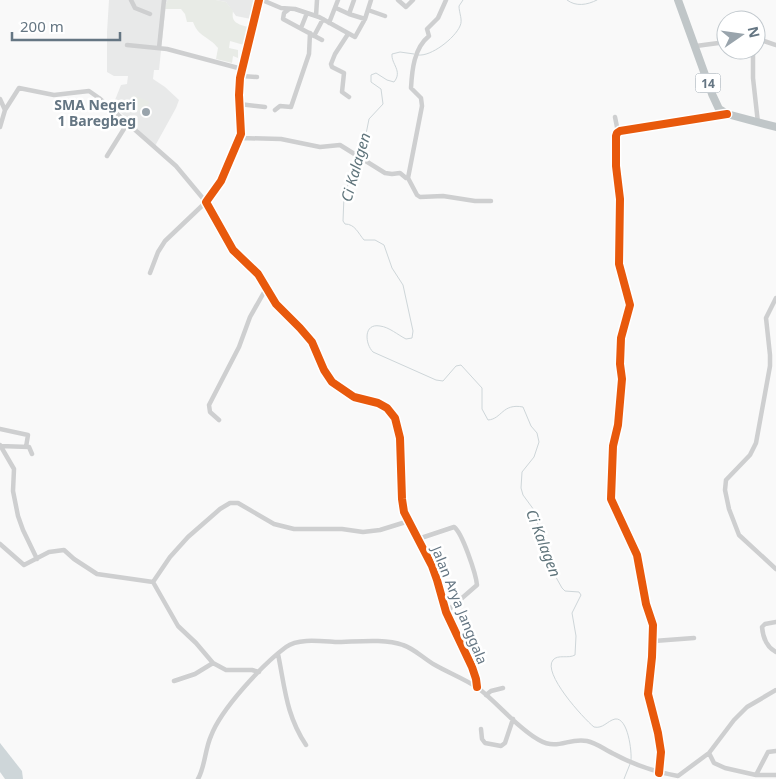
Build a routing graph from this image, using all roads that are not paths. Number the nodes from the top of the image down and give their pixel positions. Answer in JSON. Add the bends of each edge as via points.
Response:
{"nodes":[{"id":1,"x":131,"y":0,"type":"edge"},
{"id":2,"x":164,"y":0,"type":"edge"},
{"id":3,"x":260,"y":0,"type":"edge"},
{"id":4,"x":317,"y":0,"type":"edge"},
{"id":5,"x":338,"y":0,"type":"edge"},
{"id":6,"x":354,"y":0,"type":"edge"},
{"id":7,"x":371,"y":0,"type":"edge"},
{"id":8,"x":398,"y":0,"type":"edge"},
{"id":9,"x":413,"y":0,"type":"edge"},
{"id":10,"x":446,"y":0,"type":"edge"},
{"id":11,"x":678,"y":0,"type":"edge"},
{"id":12,"x":336,"y":8,"type":"junction"},
{"id":13,"x":290,"y":9,"type":"junction"},
{"id":14,"x":368,"y":10,"type":"junction"},
{"id":15,"x":307,"y":13,"type":"junction"},
{"id":16,"x":150,"y":14,"type":"dead end"},
{"id":17,"x":349,"y":14,"type":"junction"},
{"id":18,"x":316,"y":16,"type":"junction"},
{"id":19,"x":385,"y":16,"type":"dead end"},
{"id":20,"x":323,"y":19,"type":"junction"},
{"id":21,"x":365,"y":20,"type":"junction"},
{"id":22,"x":329,"y":23,"type":"junction"},
{"id":23,"x":301,"y":28,"type":"junction"},
{"id":24,"x":312,"y":34,"type":"junction"},
{"id":25,"x":348,"y":34,"type":"junction"},
{"id":26,"x":322,"y":40,"type":"dead end"},
{"id":27,"x":716,"y":43,"type":"edge"},
{"id":28,"x":127,"y":45,"type":"dead end"},
{"id":29,"x":696,"y":46,"type":"junction"},
{"id":30,"x":159,"y":48,"type":"junction"},
{"id":31,"x":753,"y":60,"type":"edge"},
{"id":32,"x":242,"y":69,"type":"junction"},
{"id":33,"x":241,"y":76,"type":"junction"},
{"id":34,"x":257,"y":77,"type":"dead end"},
{"id":35,"x":350,"y":97,"type":"dead end"},
{"id":36,"x":0,"y":100,"type":"edge"},
{"id":37,"x":239,"y":104,"type":"junction"},
{"id":38,"x":265,"y":107,"type":"dead end"},
{"id":39,"x":5,"y":110,"type":"junction"},
{"id":40,"x":275,"y":110,"type":"dead end"},
{"id":41,"x":727,"y":114,"type":"junction"},
{"id":42,"x":615,"y":117,"type":"dead end"},
{"id":43,"x":758,"y":123,"type":"junction"},
{"id":44,"x":128,"y":124,"type":"junction"},
{"id":45,"x":0,"y":127,"type":"edge"},
{"id":46,"x":776,"y":127,"type":"edge"},
{"id":47,"x":618,"y":132,"type":"junction"},
{"id":48,"x":240,"y":138,"type":"junction"},
{"id":49,"x":107,"y":156,"type":"dead end"},
{"id":50,"x":408,"y":178,"type":"junction"},
{"id":51,"x":491,"y":201,"type":"dead end"},
{"id":52,"x":206,"y":202,"type":"junction"},
{"id":53,"x":150,"y":273,"type":"dead end"},
{"id":54,"x":267,"y":287,"type":"junction"},
{"id":55,"x":776,"y":298,"type":"edge"},
{"id":56,"x":770,"y":366,"type":"junction"},
{"id":57,"x":776,"y":367,"type":"edge"},
{"id":58,"x":219,"y":420,"type":"dead end"},
{"id":59,"x":0,"y":428,"type":"edge"},
{"id":60,"x":0,"y":446,"type":"edge"},
{"id":61,"x":26,"y":447,"type":"junction"},
{"id":62,"x":32,"y":454,"type":"dead end"},
{"id":63,"x":409,"y":521,"type":"junction"},
{"id":64,"x":418,"y":540,"type":"junction"},
{"id":65,"x":0,"y":544,"type":"edge"},
{"id":66,"x":37,"y":559,"type":"junction"},
{"id":67,"x":776,"y":569,"type":"edge"},
{"id":68,"x":153,"y":582,"type":"junction"},
{"id":69,"x":446,"y":612,"type":"junction"},
{"id":70,"x":776,"y":622,"type":"edge"},
{"id":71,"x":694,"y":638,"type":"dead end"},
{"id":72,"x":654,"y":641,"type":"junction"},
{"id":73,"x":776,"y":652,"type":"edge"},
{"id":74,"x":278,"y":654,"type":"junction"},
{"id":75,"x":213,"y":663,"type":"junction"},
{"id":76,"x":259,"y":672,"type":"junction"},
{"id":77,"x":174,"y":681,"type":"dead end"},
{"id":78,"x":477,"y":688,"type":"junction"},
{"id":79,"x":503,"y":688,"type":"dead end"},
{"id":80,"x":776,"y":690,"type":"edge"},
{"id":81,"x":486,"y":695,"type":"junction"},
{"id":82,"x":513,"y":719,"type":"junction"},
{"id":83,"x":481,"y":729,"type":"dead end"},
{"id":84,"x":306,"y":745,"type":"dead end"},
{"id":85,"x":776,"y":751,"type":"edge"},
{"id":86,"x":709,"y":753,"type":"junction"},
{"id":87,"x":659,"y":773,"type":"junction"},
{"id":88,"x":756,"y":775,"type":"junction"},
{"id":89,"x":776,"y":775,"type":"edge"},
{"id":90,"x":678,"y":777,"type":"edge"},
{"id":91,"x":198,"y":779,"type":"edge"}],
"edges":[{"from":1,"to":16,"type":"street","via":[[134,8]]},
{"from":2,"to":30,"type":"street"},
{"from":3,"to":13,"type":"street"},
{"from":3,"to":32,"type":"street"},
{"from":4,"to":18,"type":"street"},
{"from":5,"to":12,"type":"street"},
{"from":6,"to":17,"type":"street"},
{"from":7,"to":14,"type":"street"},
{"from":8,"to":9,"type":"street","via":[[405,7]]},
{"from":10,"to":50,"type":"street","via":[[438,18],[427,29],[429,36],[416,54],[411,88],[421,98],[422,106]]},
{"from":11,"to":29,"type":"highway","number":"14"},
{"from":12,"to":17,"type":"street"},
{"from":12,"to":22,"type":"street"},
{"from":13,"to":15,"type":"street"},
{"from":13,"to":23,"type":"street","via":[[283,18]]},
{"from":14,"to":19,"type":"street"},
{"from":14,"to":21,"type":"street"},
{"from":15,"to":18,"type":"street"},
{"from":15,"to":23,"type":"street"},
{"from":17,"to":21,"type":"street"},
{"from":18,"to":20,"type":"street"},
{"from":20,"to":22,"type":"street"},
{"from":20,"to":24,"type":"street"},
{"from":21,"to":25,"type":"street","via":[[356,37]]},
{"from":22,"to":25,"type":"street"},
{"from":23,"to":24,"type":"street"},
{"from":24,"to":26,"type":"street"},
{"from":24,"to":40,"type":"street","via":[[309,54],[291,107],[280,106]]},
{"from":25,"to":35,"type":"street","via":[[331,64],[344,73],[342,92]]},
{"from":27,"to":29,"type":"street"},
{"from":28,"to":30,"type":"street"},
{"from":29,"to":41,"type":"highway","number":"14","via":[[716,103]]},
{"from":30,"to":32,"type":"street"},
{"from":31,"to":43,"type":"street"},
{"from":32,"to":33,"type":"street"},
{"from":33,"to":34,"type":"street"},
{"from":33,"to":37,"type":"street"},
{"from":36,"to":39,"type":"street"},
{"from":37,"to":38,"type":"street"},
{"from":37,"to":48,"type":"street"},
{"from":39,"to":44,"type":"street","name":"Jalan Arya Janggala","via":[[19,88],[54,95],[89,91]]},
{"from":39,"to":45,"type":"street"},
{"from":41,"to":43,"type":"highway"},
{"from":41,"to":47,"type":"street"},
{"from":42,"to":47,"type":"street"},
{"from":43,"to":46,"type":"highway"},
{"from":44,"to":49,"type":"street"},
{"from":44,"to":52,"type":"street","name":"Jalan Arya Janggala","via":[[176,166]]},
{"from":47,"to":72,"type":"street","via":[[619,264],[630,305],[621,338],[622,381],[613,446],[612,499],[639,561]]},
{"from":48,"to":50,"type":"street","via":[[281,139],[320,147],[340,145],[385,173],[400,173]]},
{"from":48,"to":52,"type":"street","via":[[221,181]]},
{"from":50,"to":51,"type":"street","via":[[420,197]]},
{"from":52,"to":53,"type":"street","via":[[166,241]]},
{"from":52,"to":54,"type":"street","name":"Jalan Arya Janggala","via":[[233,250]]},
{"from":54,"to":58,"type":"street","via":[[209,405],[210,412]]},
{"from":54,"to":63,"type":"street","name":"Jalan Arya Janggala","via":[[276,304],[312,342],[332,382],[354,397],[387,408],[395,418],[400,438],[402,499]]},
{"from":55,"to":56,"type":"street","via":[[766,318]]},
{"from":56,"to":57,"type":"street"},
{"from":56,"to":67,"type":"street","via":[[756,443],[750,455],[726,480],[725,490],[739,535]]},
{"from":59,"to":61,"type":"street","via":[[27,434]]},
{"from":60,"to":61,"type":"street"},
{"from":60,"to":66,"type":"street","via":[[14,469],[13,492],[18,516]]},
{"from":61,"to":62,"type":"street"},
{"from":63,"to":64,"type":"street","name":"Jalan Arya Janggala"},
{"from":63,"to":68,"type":"street","via":[[363,532],[294,529],[274,524],[238,503],[230,503],[188,537]]},
{"from":64,"to":69,"type":"street","name":"Jalan Arya Janggala","via":[[437,580]]},
{"from":64,"to":69,"type":"street","via":[[454,527],[459,532],[477,585]]},
{"from":65,"to":66,"type":"street","via":[[23,565]]},
{"from":66,"to":68,"type":"street","via":[[52,551],[64,550],[97,574]]},
{"from":68,"to":75,"type":"street","via":[[178,626]]},
{"from":69,"to":78,"type":"street","name":"Jalan Arya Janggala","via":[[472,667]]},
{"from":70,"to":73,"type":"street","via":[[762,627],[766,644]]},
{"from":71,"to":72,"type":"street"},
{"from":72,"to":87,"type":"street","via":[[648,694],[658,733]]},
{"from":74,"to":76,"type":"street"},
{"from":74,"to":78,"type":"street","via":[[292,643],[313,641],[402,644]]},
{"from":74,"to":84,"type":"street","via":[[286,700],[295,729]]},
{"from":75,"to":76,"type":"street","via":[[226,670]]},
{"from":75,"to":77,"type":"street"},
{"from":76,"to":91,"type":"street","via":[[215,725]]},
{"from":78,"to":81,"type":"street"},
{"from":79,"to":81,"type":"street"},
{"from":80,"to":86,"type":"street","via":[[747,707]]},
{"from":81,"to":82,"type":"street"},
{"from":82,"to":83,"type":"street","via":[[501,746],[485,743]]},
{"from":82,"to":87,"type":"street","via":[[545,743],[557,745],[590,741]]},
{"from":85,"to":88,"type":"street","via":[[768,752]]},
{"from":86,"to":88,"type":"street","via":[[714,763],[724,768]]},
{"from":86,"to":90,"type":"street"},
{"from":87,"to":90,"type":"street"},
{"from":88,"to":89,"type":"street"}]}
